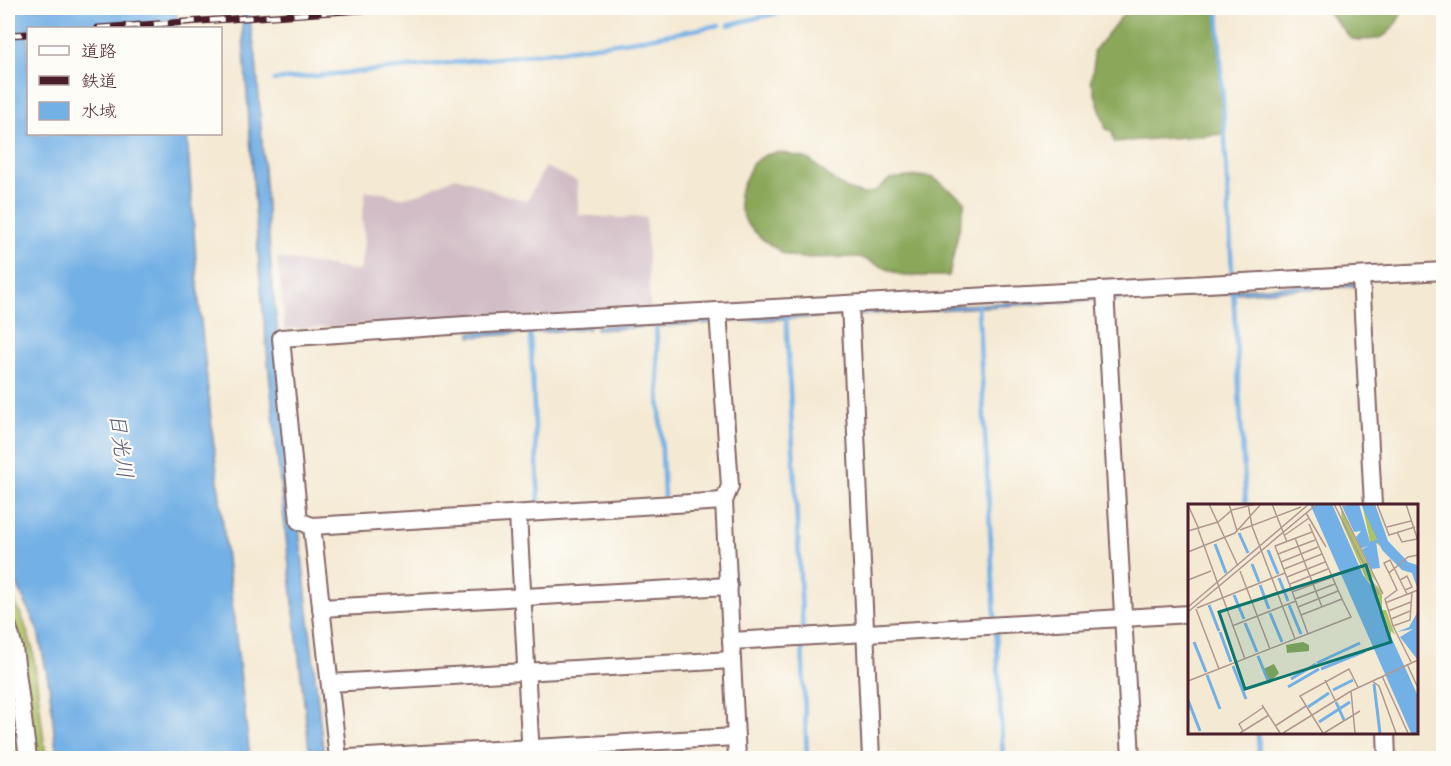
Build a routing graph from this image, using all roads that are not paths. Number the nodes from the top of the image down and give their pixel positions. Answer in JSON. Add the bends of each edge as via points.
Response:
{"nodes":[{"id":1,"x":1443,"y":271,"type":"edge"},
{"id":2,"x":1361,"y":276,"type":"junction"},
{"id":3,"x":1105,"y":290,"type":"junction"},
{"id":4,"x":850,"y":304,"type":"junction"},
{"id":5,"x":718,"y":311,"type":"junction"},
{"id":6,"x":724,"y":501,"type":"junction"},
{"id":7,"x":1373,"y":504,"type":"edge"},
{"id":8,"x":518,"y":514,"type":"junction"},
{"id":9,"x":312,"y":526,"type":"junction"},
{"id":10,"x":729,"y":586,"type":"junction"},
{"id":11,"x":523,"y":597,"type":"junction"},
{"id":12,"x":321,"y":608,"type":"junction"},
{"id":13,"x":1188,"y":615,"type":"edge"},
{"id":14,"x":1124,"y":618,"type":"junction"},
{"id":15,"x":8,"y":627,"type":"edge"},
{"id":16,"x":865,"y":634,"type":"junction"},
{"id":17,"x":731,"y":641,"type":"junction"},
{"id":18,"x":732,"y":660,"type":"junction"},
{"id":19,"x":526,"y":672,"type":"junction"},
{"id":20,"x":330,"y":683,"type":"junction"},
{"id":21,"x":1386,"y":733,"type":"edge"},
{"id":22,"x":736,"y":737,"type":"junction"},
{"id":23,"x":531,"y":753,"type":"edge"},
{"id":24,"x":28,"y":759,"type":"edge"},
{"id":25,"x":338,"y":759,"type":"edge"},
{"id":26,"x":349,"y":759,"type":"edge"},
{"id":27,"x":737,"y":759,"type":"edge"},
{"id":28,"x":871,"y":759,"type":"edge"},
{"id":29,"x":1131,"y":759,"type":"edge"},
{"id":30,"x":1388,"y":759,"type":"edge"}],
"edges":[{"from":1,"to":2,"type":"street"},
{"from":2,"to":3,"type":"street"},
{"from":2,"to":7,"type":"street"},
{"from":3,"to":4,"type":"street"},
{"from":3,"to":14,"type":"street"},
{"from":4,"to":5,"type":"street"},
{"from":4,"to":16,"type":"street"},
{"from":5,"to":6,"type":"street","via":[[730,486]]},
{"from":5,"to":9,"type":"street","via":[[281,339],[299,521]]},
{"from":6,"to":8,"type":"street"},
{"from":6,"to":10,"type":"street"},
{"from":8,"to":9,"type":"street"},
{"from":8,"to":11,"type":"street"},
{"from":9,"to":12,"type":"street"},
{"from":10,"to":11,"type":"street"},
{"from":10,"to":17,"type":"street"},
{"from":11,"to":12,"type":"street"},
{"from":11,"to":19,"type":"street"},
{"from":12,"to":20,"type":"street"},
{"from":13,"to":14,"type":"street"},
{"from":14,"to":16,"type":"street"},
{"from":14,"to":29,"type":"street"},
{"from":15,"to":24,"type":"street"},
{"from":16,"to":17,"type":"street"},
{"from":16,"to":28,"type":"street"},
{"from":17,"to":18,"type":"street"},
{"from":18,"to":19,"type":"street"},
{"from":18,"to":22,"type":"street"},
{"from":19,"to":20,"type":"street"},
{"from":19,"to":23,"type":"street"},
{"from":20,"to":25,"type":"street"},
{"from":21,"to":30,"type":"street"},
{"from":22,"to":23,"type":"street"},
{"from":22,"to":27,"type":"street"},
{"from":23,"to":26,"type":"street"}]}
